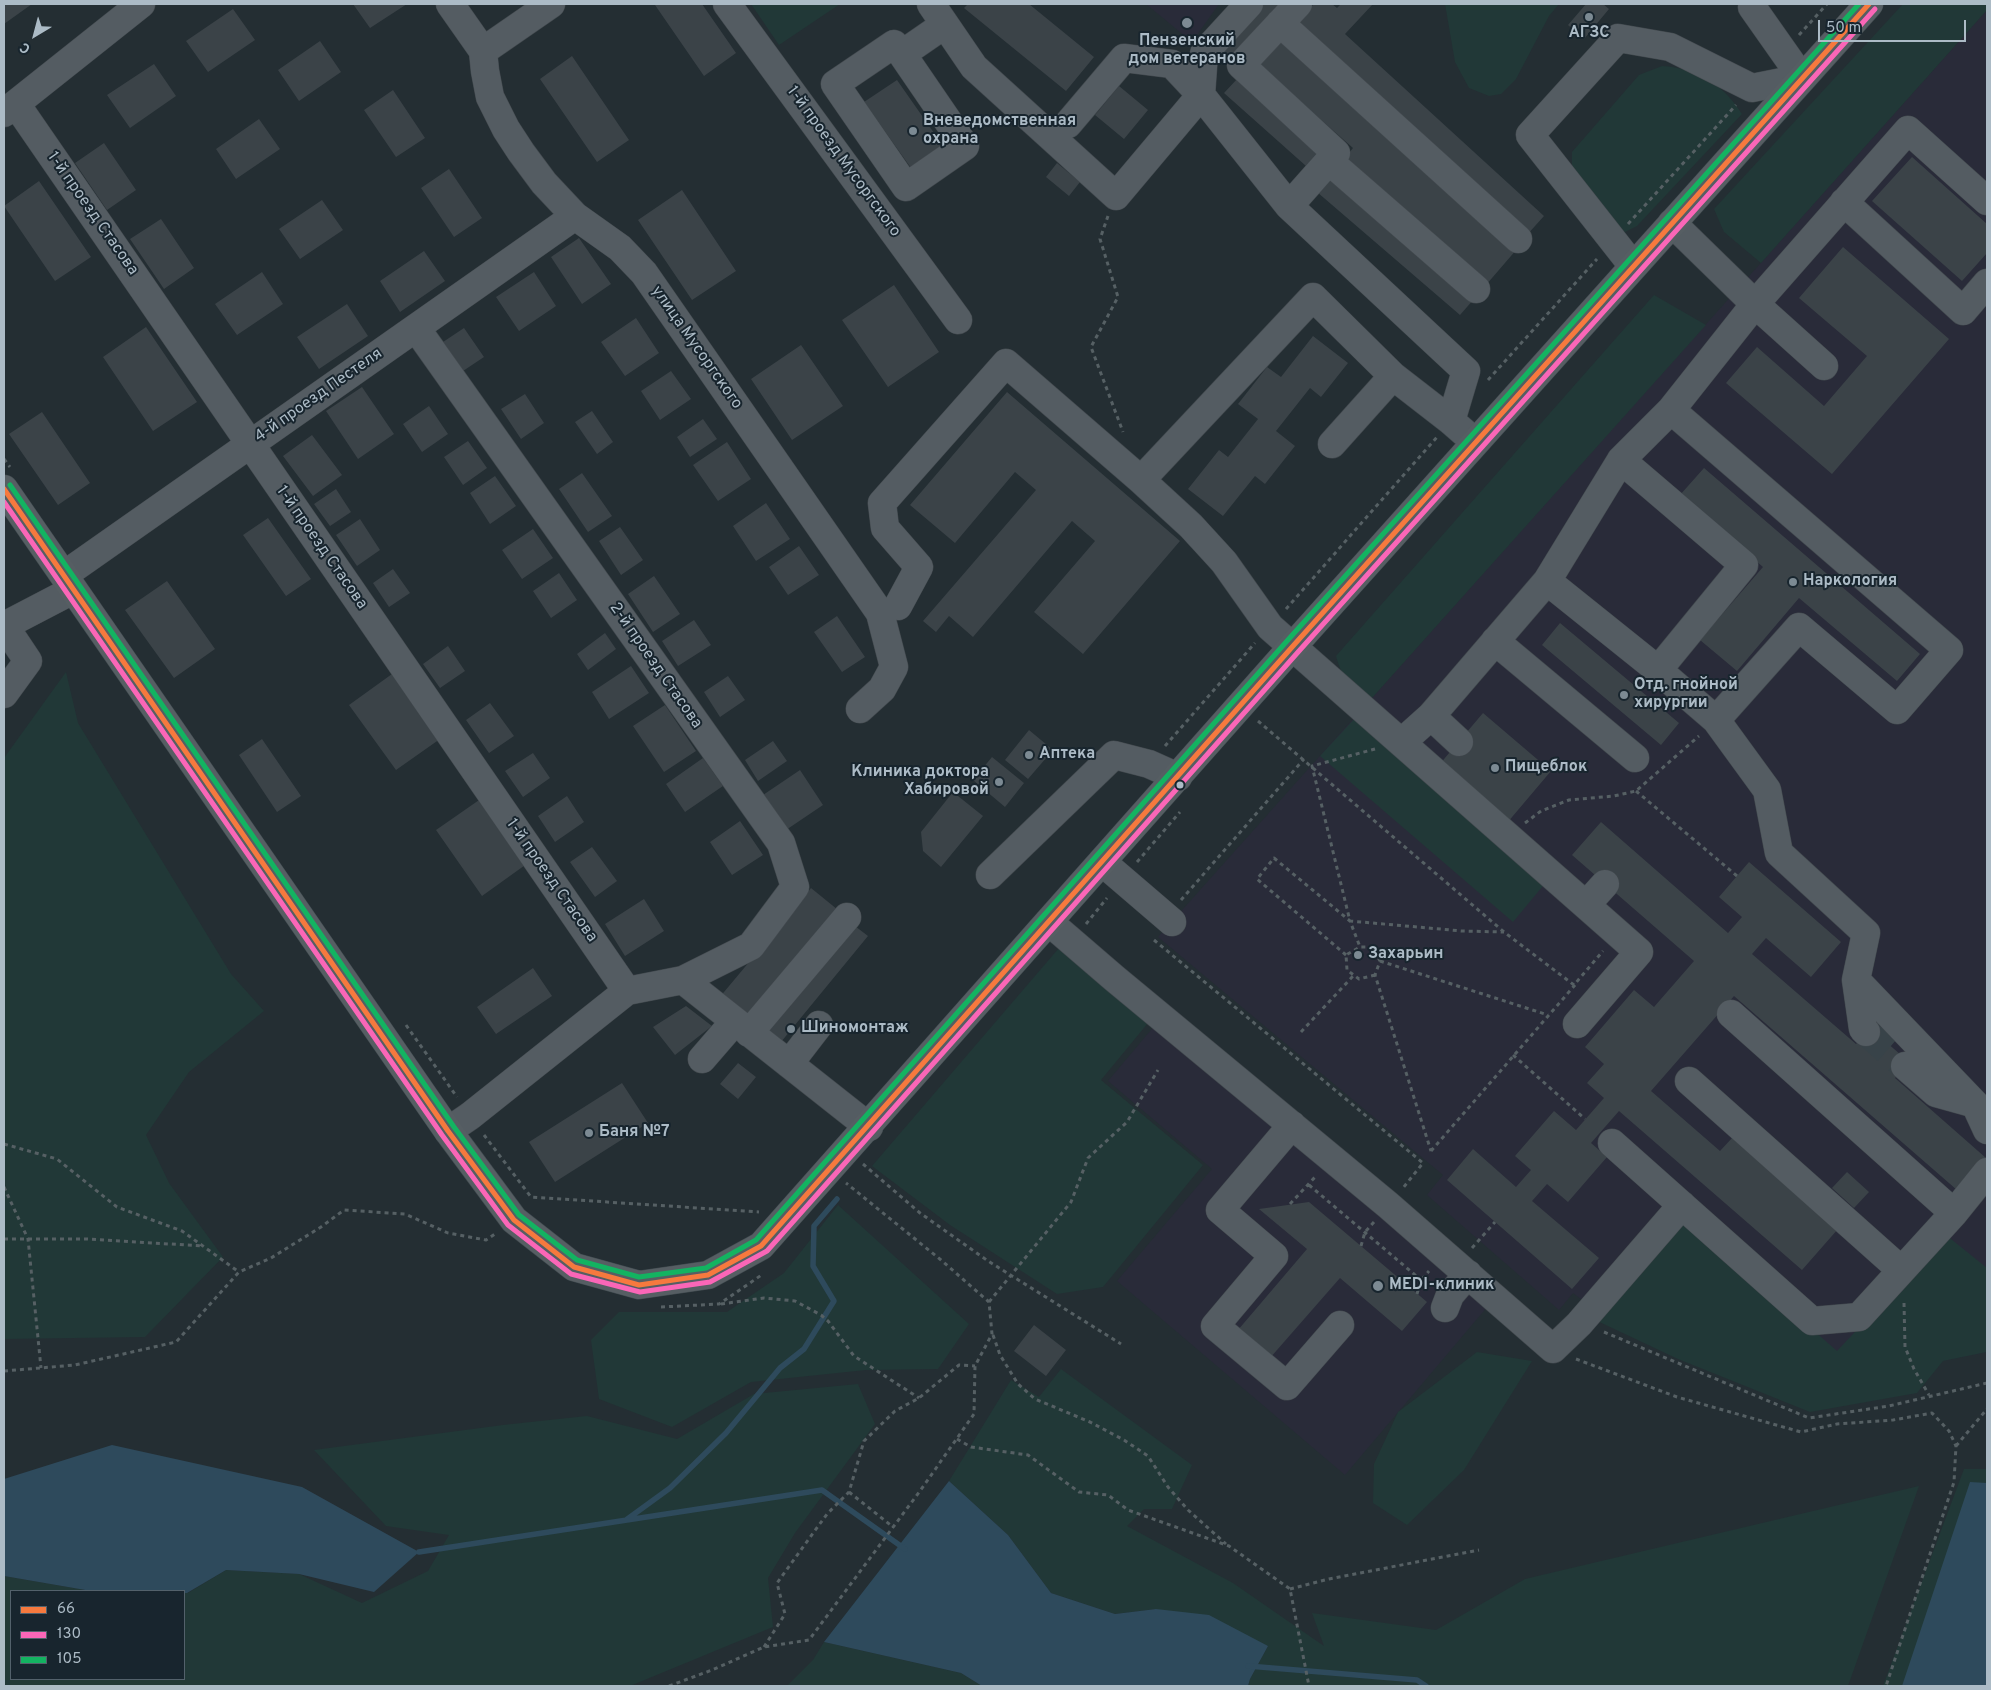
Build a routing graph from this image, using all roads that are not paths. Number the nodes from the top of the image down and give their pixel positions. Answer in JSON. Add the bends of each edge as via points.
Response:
{"nodes":[{"id":1,"x":141,"y":4,"type":"edge"},
{"id":2,"x":450,"y":4,"type":"edge"},
{"id":3,"x":551,"y":4,"type":"edge"},
{"id":4,"x":727,"y":4,"type":"edge"},
{"id":5,"x":1249,"y":4,"type":"edge"},
{"id":6,"x":1754,"y":4,"type":"edge"},
{"id":7,"x":1865,"y":5,"type":"edge"},
{"id":8,"x":1289,"y":13,"type":"edge"},
{"id":9,"x":938,"y":14,"type":"edge"},
{"id":10,"x":483,"y":51,"type":"junction"},
{"id":11,"x":902,"y":54,"type":"junction"},
{"id":12,"x":1802,"y":78,"type":"junction"},
{"id":13,"x":1201,"y":95,"type":"junction"},
{"id":14,"x":10,"y":109,"type":"edge"},
{"id":15,"x":1068,"y":124,"type":"dead end"},
{"id":16,"x":1329,"y":161,"type":"junction"},
{"id":17,"x":1987,"y":201,"type":"edge"},
{"id":18,"x":1844,"y":202,"type":"junction"},
{"id":19,"x":1289,"y":206,"type":"junction"},
{"id":20,"x":575,"y":216,"type":"junction"},
{"id":21,"x":1672,"y":222,"type":"junction"},
{"id":22,"x":1518,"y":239,"type":"dead end"},
{"id":23,"x":1633,"y":266,"type":"junction"},
{"id":24,"x":1987,"y":283,"type":"edge"},
{"id":25,"x":1476,"y":289,"type":"dead end"},
{"id":26,"x":1755,"y":304,"type":"junction"},
{"id":27,"x":958,"y":320,"type":"dead end"},
{"id":28,"x":416,"y":328,"type":"junction"},
{"id":29,"x":1824,"y":366,"type":"dead end"},
{"id":30,"x":1393,"y":376,"type":"junction"},
{"id":31,"x":1671,"y":410,"type":"junction"},
{"id":32,"x":1451,"y":421,"type":"junction"},
{"id":33,"x":1475,"y":442,"type":"junction"},
{"id":34,"x":250,"y":444,"type":"junction"},
{"id":35,"x":1332,"y":444,"type":"dead end"},
{"id":36,"x":1621,"y":460,"type":"junction"},
{"id":37,"x":1141,"y":480,"type":"junction"},
{"id":38,"x":10,"y":482,"type":"edge"},
{"id":39,"x":1547,"y":581,"type":"junction"},
{"id":40,"x":68,"y":583,"type":"junction"},
{"id":41,"x":898,"y":606,"type":"dead end"},
{"id":42,"x":4,"y":625,"type":"edge"},
{"id":43,"x":1495,"y":641,"type":"junction"},
{"id":44,"x":1293,"y":646,"type":"junction"},
{"id":45,"x":1658,"y":670,"type":"junction"},
{"id":46,"x":4,"y":694,"type":"edge"},
{"id":47,"x":860,"y":709,"type":"dead end"},
{"id":48,"x":1431,"y":716,"type":"junction"},
{"id":49,"x":1716,"y":720,"type":"junction"},
{"id":50,"x":1402,"y":742,"type":"junction"},
{"id":51,"x":1458,"y":742,"type":"dead end"},
{"id":52,"x":1635,"y":758,"type":"dead end"},
{"id":53,"x":1178,"y":777,"type":"junction"},
{"id":54,"x":1102,"y":862,"type":"junction"},
{"id":55,"x":990,"y":875,"type":"dead end"},
{"id":56,"x":1605,"y":884,"type":"dead end"},
{"id":57,"x":1586,"y":905,"type":"junction"},
{"id":58,"x":847,"y":917,"type":"dead end"},
{"id":59,"x":1170,"y":919,"type":"road end"},
{"id":60,"x":1049,"y":922,"type":"junction"},
{"id":61,"x":683,"y":980,"type":"junction"},
{"id":62,"x":1856,"y":980,"type":"junction"},
{"id":63,"x":627,"y":991,"type":"junction"},
{"id":64,"x":1730,"y":1014,"type":"dead end"},
{"id":65,"x":1577,"y":1024,"type":"dead end"},
{"id":66,"x":819,"y":1025,"type":"dead end"},
{"id":67,"x":741,"y":1027,"type":"junction"},
{"id":68,"x":1866,"y":1032,"type":"tunnel mouth"},
{"id":69,"x":702,"y":1059,"type":"dead end"},
{"id":70,"x":789,"y":1064,"type":"junction"},
{"id":71,"x":1905,"y":1066,"type":"tunnel mouth"},
{"id":72,"x":1689,"y":1081,"type":"dead end"},
{"id":73,"x":1974,"y":1104,"type":"junction"},
{"id":74,"x":1292,"y":1125,"type":"junction"},
{"id":75,"x":868,"y":1127,"type":"junction"},
{"id":76,"x":1987,"y":1130,"type":"edge"},
{"id":77,"x":448,"y":1131,"type":"junction"},
{"id":78,"x":1612,"y":1143,"type":"dead end"},
{"id":79,"x":1987,"y":1172,"type":"edge"},
{"id":80,"x":1682,"y":1205,"type":"junction"},
{"id":81,"x":1954,"y":1213,"type":"junction"},
{"id":82,"x":1902,"y":1270,"type":"junction"},
{"id":83,"x":1468,"y":1274,"type":"junction"},
{"id":84,"x":1445,"y":1308,"type":"dead end"},
{"id":85,"x":1340,"y":1325,"type":"dead end"}],
"edges":[{"from":1,"to":14,"type":"street"},
{"from":2,"to":10,"type":"street","name":"улица Мусоргского"},
{"from":3,"to":10,"type":"street"},
{"from":4,"to":27,"type":"street","name":"1-й проезд Мусоргского"},
{"from":5,"to":13,"type":"street","via":[[1204,54]]},
{"from":6,"to":12,"type":"street","via":[[1752,8]]},
{"from":7,"to":12,"type":"main road"},
{"from":8,"to":16,"type":"street","via":[[1241,65],[1336,152]]},
{"from":8,"to":22,"type":"street"},
{"from":9,"to":11,"type":"street"},
{"from":9,"to":13,"type":"street","via":[[974,67],[1116,196]]},
{"from":10,"to":20,"type":"street","name":"улица Мусоргского","via":[[490,97],[506,128],[544,183]]},
{"from":11,"to":11,"type":"street","via":[[894,44],[835,84],[906,187],[965,146]]},
{"from":12,"to":21,"type":"main road"},
{"from":12,"to":23,"type":"street","via":[[1752,88],[1670,47],[1618,38],[1592,66],[1530,135]]},
{"from":13,"to":15,"type":"street","via":[[1172,64],[1124,58]]},
{"from":13,"to":19,"type":"street"},
{"from":14,"to":34,"type":"street","name":"1-й проезд Стасова"},
{"from":16,"to":19,"type":"street"},
{"from":16,"to":25,"type":"street"},
{"from":17,"to":18,"type":"street","via":[[1908,130]]},
{"from":18,"to":24,"type":"street","via":[[1963,310]]},
{"from":18,"to":26,"type":"street"},
{"from":19,"to":32,"type":"street","via":[[1466,371]]},
{"from":20,"to":28,"type":"street","name":"4-й проезд Пестеля"},
{"from":20,"to":47,"type":"street","name":"улица Мусоргского","via":[[620,248],[644,274],[880,613],[894,667],[882,689]]},
{"from":21,"to":23,"type":"main road"},
{"from":21,"to":26,"type":"street"},
{"from":23,"to":33,"type":"main road"},
{"from":26,"to":29,"type":"street"},
{"from":26,"to":31,"type":"street"},
{"from":28,"to":34,"type":"street","name":"4-й проезд Пестеля"},
{"from":28,"to":61,"type":"street","name":"2-й проезд Стасова","via":[[781,843],[795,887],[751,946]]},
{"from":30,"to":32,"type":"street"},
{"from":30,"to":35,"type":"street"},
{"from":30,"to":37,"type":"street","via":[[1313,297]]},
{"from":31,"to":36,"type":"street"},
{"from":31,"to":49,"type":"street","via":[[1949,650],[1897,710],[1799,627]]},
{"from":32,"to":33,"type":"street"},
{"from":33,"to":44,"type":"main road"},
{"from":34,"to":40,"type":"street","name":"4-й проезд Пестеля"},
{"from":34,"to":63,"type":"street","name":"1-й проезд Стасова"},
{"from":36,"to":39,"type":"street"},
{"from":36,"to":45,"type":"street","via":[[1744,566]]},
{"from":37,"to":41,"type":"street","via":[[1006,362],[882,503],[885,528],[919,567]]},
{"from":37,"to":44,"type":"street","via":[[1224,562],[1270,626]]},
{"from":38,"to":40,"type":"main road"},
{"from":39,"to":43,"type":"street"},
{"from":39,"to":45,"type":"street"},
{"from":40,"to":42,"type":"street","name":"4-й проезд Пестеля"},
{"from":40,"to":77,"type":"main road"},
{"from":42,"to":46,"type":"street","via":[[28,661]]},
{"from":43,"to":48,"type":"street"},
{"from":43,"to":52,"type":"street"},
{"from":44,"to":50,"type":"street"},
{"from":44,"to":53,"type":"main road"},
{"from":45,"to":49,"type":"street"},
{"from":48,"to":50,"type":"street"},
{"from":48,"to":51,"type":"street"},
{"from":49,"to":62,"type":"street","via":[[1767,790],[1779,853],[1866,933]]},
{"from":50,"to":57,"type":"street"},
{"from":53,"to":54,"type":"main road"},
{"from":53,"to":55,"type":"street","via":[[1149,764],[1114,755]]},
{"from":54,"to":59,"type":"street"},
{"from":54,"to":60,"type":"main road"},
{"from":56,"to":57,"type":"street"},
{"from":57,"to":65,"type":"street","via":[[1639,952]]},
{"from":58,"to":67,"type":"street"},
{"from":60,"to":74,"type":"street","via":[[1114,978],[1154,1004]]},
{"from":60,"to":75,"type":"main road"},
{"from":61,"to":63,"type":"street"},
{"from":61,"to":67,"type":"street"},
{"from":62,"to":68,"type":"street"},
{"from":62,"to":73,"type":"street"},
{"from":63,"to":77,"type":"street"},
{"from":64,"to":81,"type":"street"},
{"from":66,"to":70,"type":"street"},
{"from":67,"to":69,"type":"street"},
{"from":67,"to":70,"type":"street"},
{"from":70,"to":75,"type":"street"},
{"from":71,"to":73,"type":"street","via":[[1936,1093]]},
{"from":72,"to":82,"type":"street"},
{"from":73,"to":76,"type":"street"},
{"from":74,"to":83,"type":"street"},
{"from":74,"to":85,"type":"street","via":[[1220,1210],[1274,1256],[1216,1326],[1287,1386]]},
{"from":75,"to":77,"type":"main road","via":[[847,1151],[838,1184],[761,1246],[708,1275],[639,1285],[574,1267],[514,1220]]},
{"from":78,"to":80,"type":"street"},
{"from":79,"to":81,"type":"street"},
{"from":80,"to":82,"type":"street","via":[[1812,1321],[1859,1317]]},
{"from":80,"to":83,"type":"street","via":[[1579,1324],[1553,1348]]},
{"from":81,"to":82,"type":"street"},
{"from":83,"to":84,"type":"street","via":[[1450,1295]]}]}
